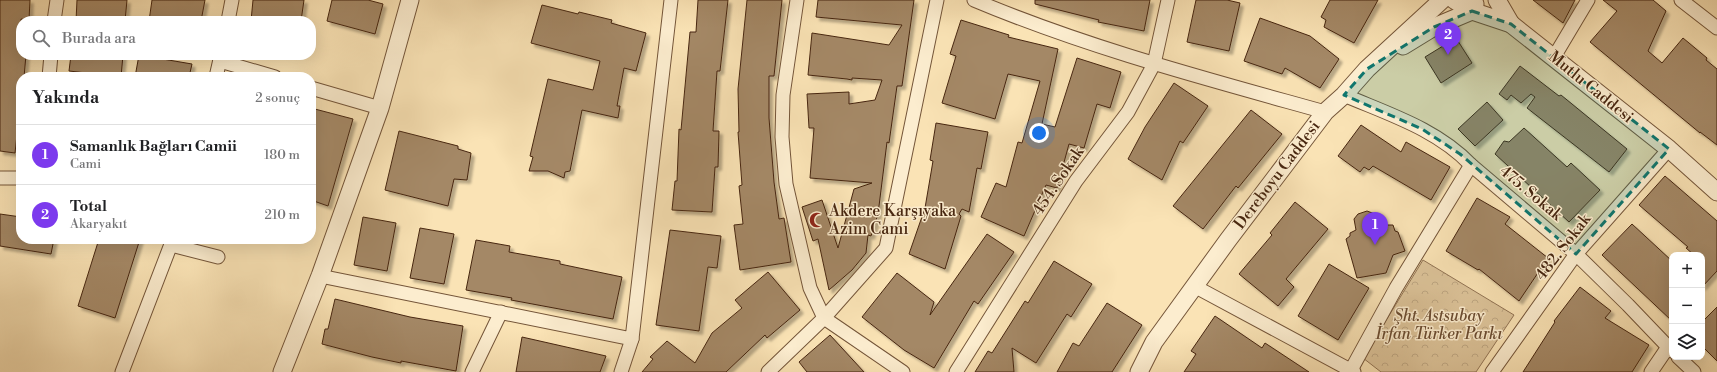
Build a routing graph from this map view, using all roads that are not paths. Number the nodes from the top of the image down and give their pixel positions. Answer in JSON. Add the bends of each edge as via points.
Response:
{"nodes":[{"id":1,"x":56,"y":0,"type":"edge"},
{"id":2,"x":232,"y":0,"type":"edge"},
{"id":3,"x":410,"y":0,"type":"edge"},
{"id":4,"x":671,"y":0,"type":"edge"},
{"id":5,"x":797,"y":0,"type":"edge"},
{"id":6,"x":937,"y":0,"type":"edge"},
{"id":7,"x":974,"y":0,"type":"edge"},
{"id":8,"x":1168,"y":0,"type":"edge"},
{"id":9,"x":1442,"y":0,"type":"edge"},
{"id":10,"x":1454,"y":0,"type":"edge"},
{"id":11,"x":1496,"y":0,"type":"edge"},
{"id":12,"x":1588,"y":0,"type":"edge"},
{"id":13,"x":1682,"y":0,"type":"edge"},
{"id":14,"x":1475,"y":5,"type":"edge"},
{"id":15,"x":54,"y":16,"type":"edge"},
{"id":16,"x":229,"y":16,"type":"edge"},
{"id":17,"x":1511,"y":24,"type":"junction"},
{"id":18,"x":1717,"y":28,"type":"edge"},
{"id":19,"x":1554,"y":57,"type":"junction"},
{"id":20,"x":51,"y":60,"type":"edge"},
{"id":21,"x":220,"y":60,"type":"edge"},
{"id":22,"x":226,"y":60,"type":"edge"},
{"id":23,"x":1154,"y":64,"type":"junction"},
{"id":24,"x":1367,"y":69,"type":"junction"},
{"id":25,"x":49,"y":72,"type":"edge"},
{"id":26,"x":217,"y":72,"type":"edge"},
{"id":27,"x":261,"y":72,"type":"edge"},
{"id":28,"x":316,"y":89,"type":"edge"},
{"id":29,"x":1344,"y":95,"type":"junction"},
{"id":30,"x":380,"y":108,"type":"junction"},
{"id":31,"x":1325,"y":112,"type":"junction"},
{"id":32,"x":1669,"y":149,"type":"junction"},
{"id":33,"x":1471,"y":165,"type":"junction"},
{"id":34,"x":0,"y":178,"type":"edge"},
{"id":35,"x":16,"y":178,"type":"edge"},
{"id":36,"x":1717,"y":192,"type":"edge"},
{"id":37,"x":171,"y":244,"type":"edge"},
{"id":38,"x":178,"y":244,"type":"edge"},
{"id":39,"x":1576,"y":254,"type":"junction"},
{"id":40,"x":218,"y":257,"type":"dead end"},
{"id":41,"x":320,"y":276,"type":"junction"},
{"id":42,"x":1194,"y":286,"type":"junction"},
{"id":43,"x":501,"y":312,"type":"junction"},
{"id":44,"x":824,"y":318,"type":"junction"},
{"id":45,"x":632,"y":338,"type":"junction"},
{"id":46,"x":1669,"y":348,"type":"edge"},
{"id":47,"x":1669,"y":350,"type":"edge"},
{"id":48,"x":1681,"y":360,"type":"edge"},
{"id":49,"x":1352,"y":371,"type":"edge"},
{"id":50,"x":122,"y":372,"type":"edge"},
{"id":51,"x":282,"y":372,"type":"edge"},
{"id":52,"x":472,"y":372,"type":"edge"},
{"id":53,"x":621,"y":372,"type":"edge"},
{"id":54,"x":768,"y":372,"type":"edge"},
{"id":55,"x":903,"y":372,"type":"edge"},
{"id":56,"x":956,"y":372,"type":"edge"},
{"id":57,"x":1139,"y":372,"type":"edge"},
{"id":58,"x":1492,"y":372,"type":"edge"},
{"id":59,"x":1651,"y":372,"type":"edge"},
{"id":60,"x":1694,"y":372,"type":"edge"}],
"edges":[{"from":1,"to":15,"type":"street"},
{"from":2,"to":16,"type":"street"},
{"from":3,"to":30,"type":"street"},
{"from":4,"to":45,"type":"street"},
{"from":5,"to":44,"type":"street","via":[[782,95],[782,137],[786,184],[810,288]]},
{"from":6,"to":44,"type":"street","via":[[886,248]]},
{"from":7,"to":23,"type":"street","via":[[1019,19]]},
{"from":8,"to":23,"type":"street","name":"454. Sokak"},
{"from":9,"to":24,"type":"street","name":"Dereboyu Caddesi"},
{"from":10,"to":14,"type":"street","name":"Mutlu Caddesi"},
{"from":11,"to":17,"type":"street"},
{"from":12,"to":19,"type":"street"},
{"from":13,"to":18,"type":"street"},
{"from":14,"to":17,"type":"street","name":"Mutlu Caddesi"},
{"from":14,"to":24,"type":"street"},
{"from":17,"to":19,"type":"street","name":"Mutlu Caddesi"},
{"from":19,"to":32,"type":"street","name":"Mutlu Caddesi"},
{"from":20,"to":25,"type":"street"},
{"from":21,"to":26,"type":"street"},
{"from":22,"to":27,"type":"street"},
{"from":23,"to":31,"type":"street"},
{"from":23,"to":56,"type":"street","name":"454. Sokak","via":[[1128,112],[1076,181]]},
{"from":24,"to":29,"type":"street","name":"Dereboyu Caddesi"},
{"from":28,"to":30,"type":"street"},
{"from":29,"to":31,"type":"street","name":"Dereboyu Caddesi"},
{"from":29,"to":33,"type":"street","name":"475. Sokak","via":[[1422,129],[1460,154]]},
{"from":30,"to":41,"type":"street"},
{"from":31,"to":42,"type":"street","name":"Dereboyu Caddesi"},
{"from":32,"to":36,"type":"street","name":"Mutlu Caddesi"},
{"from":32,"to":39,"type":"street","name":"482. Sokak"},
{"from":33,"to":39,"type":"street","name":"475. Sokak"},
{"from":33,"to":49,"type":"street","via":[[1396,288]]},
{"from":34,"to":35,"type":"street"},
{"from":37,"to":50,"type":"street"},
{"from":38,"to":40,"type":"street"},
{"from":39,"to":46,"type":"street","name":"475. Sokak"},
{"from":39,"to":58,"type":"street","name":"482. Sokak"},
{"from":41,"to":43,"type":"street"},
{"from":41,"to":51,"type":"street"},
{"from":42,"to":49,"type":"street"},
{"from":42,"to":57,"type":"street","name":"Dereboyu Caddesi","via":[[1154,342]]},
{"from":43,"to":45,"type":"street"},
{"from":43,"to":52,"type":"street"},
{"from":44,"to":54,"type":"street"},
{"from":44,"to":55,"type":"street"},
{"from":45,"to":53,"type":"street"},
{"from":47,"to":59,"type":"street"},
{"from":48,"to":60,"type":"street"}]}
